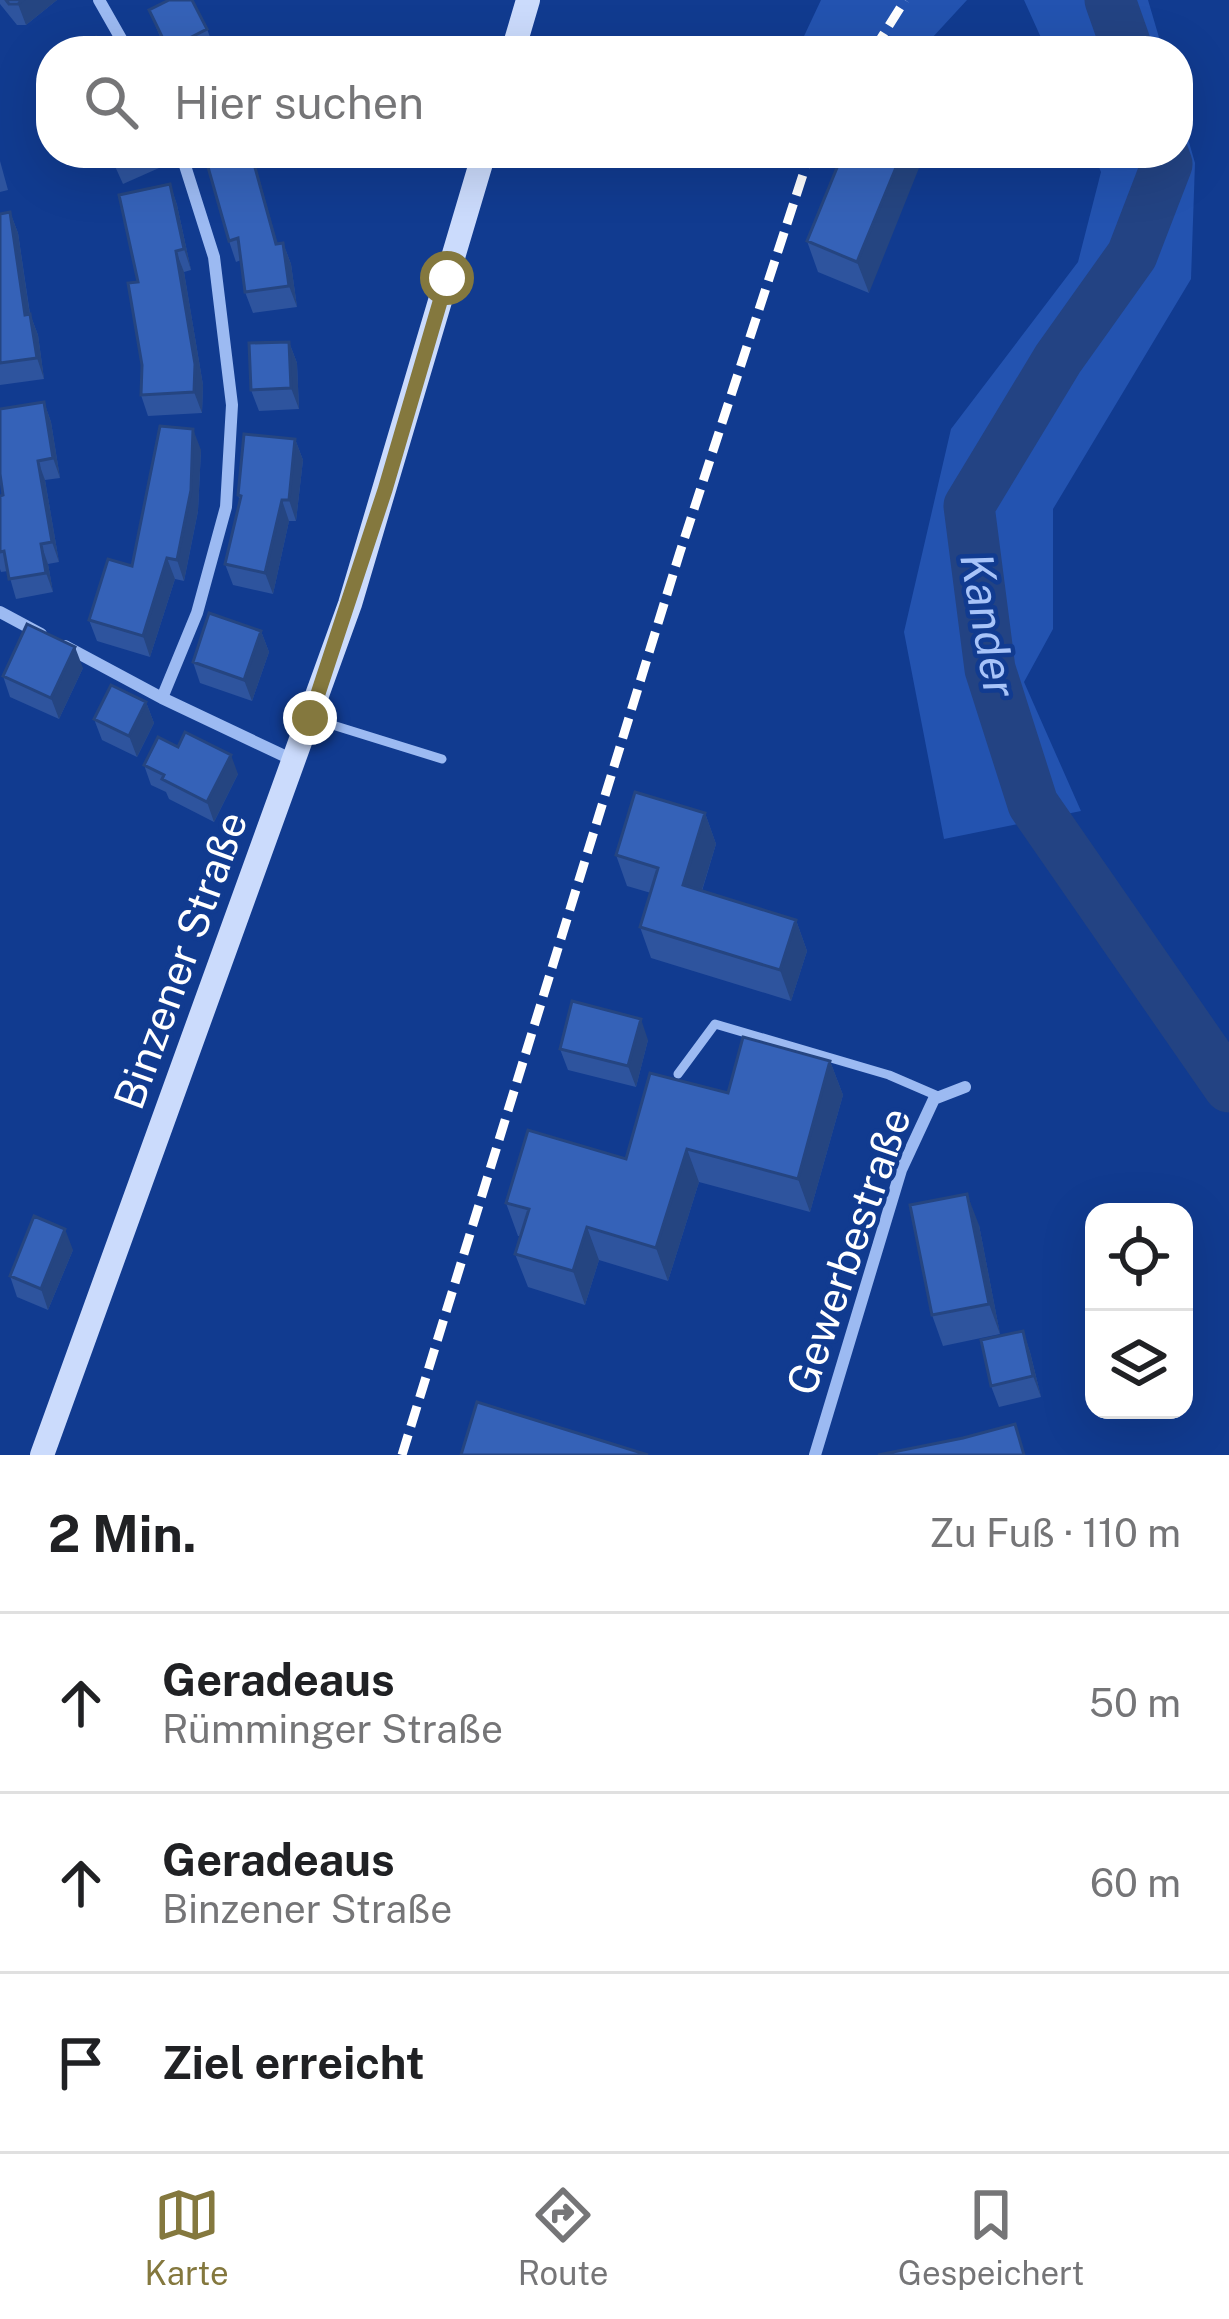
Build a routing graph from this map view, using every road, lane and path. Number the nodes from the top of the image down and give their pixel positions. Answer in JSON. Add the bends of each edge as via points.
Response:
{"nodes":[{"id":1,"x":99,"y":0,"type":"edge"},
{"id":2,"x":528,"y":0,"type":"edge"},
{"id":3,"x":119,"y":36,"type":"edge"},
{"id":4,"x":517,"y":36,"type":"edge"},
{"id":5,"x":186,"y":168,"type":"edge"},
{"id":6,"x":480,"y":168,"type":"edge"},
{"id":7,"x":0,"y":612,"type":"edge"},
{"id":8,"x":162,"y":698,"type":"junction"},
{"id":9,"x":310,"y":718,"type":"junction"},
{"id":10,"x":442,"y":759,"type":"dead end"},
{"id":11,"x":294,"y":760,"type":"junction"},
{"id":12,"x":678,"y":1074,"type":"edge"},
{"id":13,"x":965,"y":1087,"type":"dead end"},
{"id":14,"x":940,"y":1097,"type":"junction"},
{"id":15,"x":42,"y":1455,"type":"edge"},
{"id":16,"x":815,"y":1455,"type":"edge"}],
"edges":[{"from":1,"to":3,"type":"street"},
{"from":2,"to":4,"type":"main road"},
{"from":5,"to":8,"type":"street","via":[[214,256],[232,405],[226,507]]},
{"from":6,"to":9,"type":"main road","name":"Binzener Straße"},
{"from":7,"to":8,"type":"street"},
{"from":8,"to":11,"type":"street"},
{"from":9,"to":10,"type":"lane"},
{"from":9,"to":11,"type":"main road","name":"Binzener Straße"},
{"from":11,"to":15,"type":"main road","name":"Binzener Straße"},
{"from":12,"to":14,"type":"lane","via":[[715,1024]]},
{"from":13,"to":14,"type":"street","name":"Gewerbestraße"},
{"from":14,"to":16,"type":"street","name":"Gewerbestraße","via":[[901,1170]]}]}
